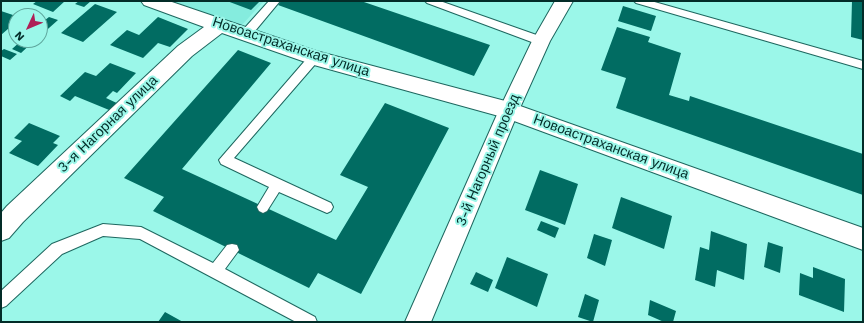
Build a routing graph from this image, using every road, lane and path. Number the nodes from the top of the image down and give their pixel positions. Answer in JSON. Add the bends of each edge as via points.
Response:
{"nodes":[{"id":1,"x":150,"y":1,"type":"edge"},
{"id":2,"x":274,"y":1,"type":"edge"},
{"id":3,"x":430,"y":1,"type":"edge"},
{"id":4,"x":564,"y":1,"type":"edge"},
{"id":5,"x":639,"y":1,"type":"edge"},
{"id":6,"x":221,"y":25,"type":"junction"},
{"id":7,"x":246,"y":34,"type":"junction"},
{"id":8,"x":541,"y":41,"type":"junction"},
{"id":9,"x":314,"y":58,"type":"junction"},
{"id":10,"x":863,"y":65,"type":"edge"},
{"id":11,"x":509,"y":110,"type":"junction"},
{"id":12,"x":277,"y":185,"type":"junction"},
{"id":13,"x":327,"y":206,"type":"dead end"},
{"id":14,"x":263,"y":207,"type":"dead end"},
{"id":15,"x":6,"y":219,"type":"edge"},
{"id":16,"x":863,"y":239,"type":"edge"},
{"id":17,"x":232,"y":250,"type":"dead end"},
{"id":18,"x":215,"y":271,"type":"junction"},
{"id":19,"x":1,"y":301,"type":"edge"},
{"id":20,"x":310,"y":322,"type":"edge"},
{"id":21,"x":418,"y":322,"type":"edge"}],
"edges":[{"from":1,"to":6,"type":"street","name":"Новоастраханская улица"},
{"from":2,"to":7,"type":"lane"},
{"from":3,"to":8,"type":"lane"},
{"from":4,"to":8,"type":"street","name":"3-й Нагорный проезд"},
{"from":5,"to":10,"type":"lane"},
{"from":6,"to":7,"type":"street","name":"Новоастраханская улица"},
{"from":6,"to":15,"type":"street","name":"3-я Нагорная улица","via":[[185,51]]},
{"from":7,"to":9,"type":"street","name":"Новоастраханская улица"},
{"from":8,"to":11,"type":"street","name":"3-й Нагорный проезд"},
{"from":9,"to":11,"type":"street","name":"Новоастраханская улица"},
{"from":9,"to":12,"type":"lane","via":[[225,160]]},
{"from":11,"to":16,"type":"street","name":"Новоастраханская улица"},
{"from":11,"to":21,"type":"street","name":"3-й Нагорный проезд"},
{"from":12,"to":13,"type":"lane"},
{"from":12,"to":14,"type":"lane"},
{"from":17,"to":18,"type":"lane"},
{"from":18,"to":19,"type":"lane","via":[[141,233],[103,230],[57,250]]},
{"from":18,"to":20,"type":"lane"}]}
